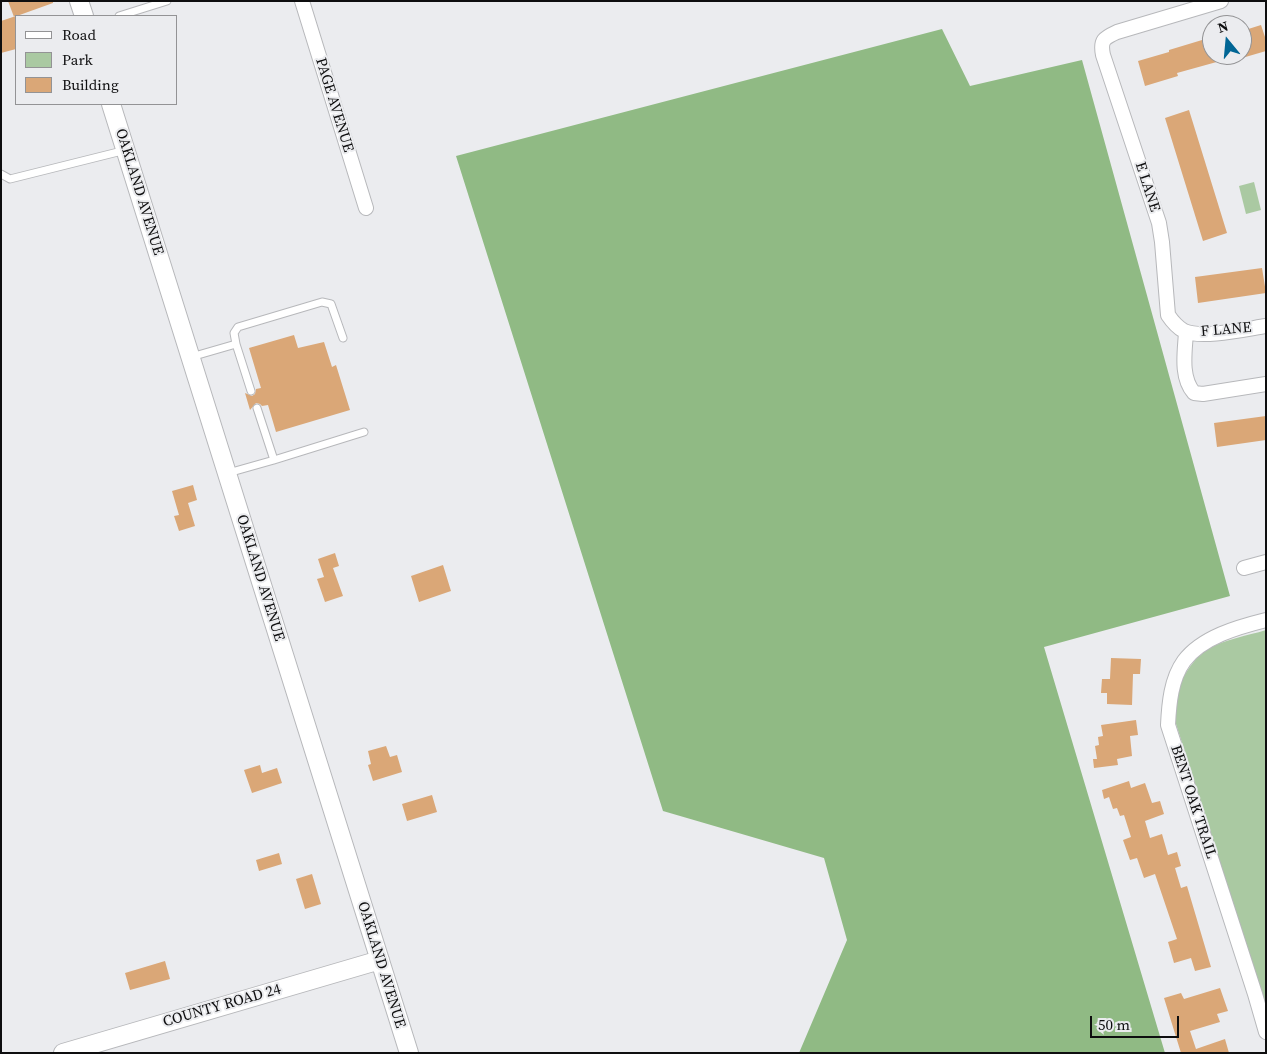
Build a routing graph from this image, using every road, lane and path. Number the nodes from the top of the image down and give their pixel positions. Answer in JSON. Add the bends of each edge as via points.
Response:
{"nodes":[{"id":1,"x":80,"y":1,"type":"edge"},
{"id":2,"x":167,"y":1,"type":"edge"},
{"id":3,"x":302,"y":1,"type":"edge"},
{"id":4,"x":1221,"y":1,"type":"edge"},
{"id":5,"x":84,"y":15,"type":"edge"},
{"id":6,"x":122,"y":15,"type":"edge"},
{"id":7,"x":112,"y":105,"type":"edge"},
{"id":8,"x":126,"y":150,"type":"junction"},
{"id":9,"x":1,"y":174,"type":"edge"},
{"id":10,"x":366,"y":208,"type":"dead end"},
{"id":11,"x":1266,"y":326,"type":"edge"},
{"id":12,"x":1186,"y":332,"type":"junction"},
{"id":13,"x":344,"y":338,"type":"dead end"},
{"id":14,"x":236,"y":344,"type":"junction"},
{"id":15,"x":191,"y":358,"type":"junction"},
{"id":16,"x":1266,"y":384,"type":"edge"},
{"id":17,"x":252,"y":391,"type":"dead end"},
{"id":18,"x":257,"y":408,"type":"dead end"},
{"id":19,"x":364,"y":432,"type":"dead end"},
{"id":20,"x":274,"y":460,"type":"junction"},
{"id":21,"x":227,"y":474,"type":"junction"},
{"id":22,"x":1266,"y":562,"type":"edge"},
{"id":23,"x":1244,"y":568,"type":"dead end"},
{"id":24,"x":1266,"y":620,"type":"edge"},
{"id":25,"x":380,"y":960,"type":"junction"},
{"id":26,"x":1266,"y":1032,"type":"edge"},
{"id":27,"x":64,"y":1053,"type":"edge"},
{"id":28,"x":409,"y":1053,"type":"edge"}],
"edges":[{"from":1,"to":5,"type":"street"},
{"from":2,"to":6,"type":"lane"},
{"from":3,"to":10,"type":"street","name":"PAGE AVENUE"},
{"from":4,"to":12,"type":"street","name":"E LANE","via":[[1117,32],[1107,36],[1102,46],[1159,223],[1168,314]]},
{"from":7,"to":8,"type":"street","name":"OAKLAND AVENUE"},
{"from":8,"to":9,"type":"lane","via":[[10,179]]},
{"from":8,"to":15,"type":"street","name":"OAKLAND AVENUE"},
{"from":11,"to":12,"type":"street","name":"F LANE","via":[[1222,333]]},
{"from":12,"to":16,"type":"street","via":[[1183,354],[1189,387],[1194,393]]},
{"from":13,"to":14,"type":"lane","via":[[332,304],[322,302],[238,327],[234,332]]},
{"from":14,"to":15,"type":"lane"},
{"from":14,"to":17,"type":"lane"},
{"from":15,"to":21,"type":"street","name":"OAKLAND AVENUE"},
{"from":18,"to":20,"type":"lane"},
{"from":19,"to":20,"type":"lane"},
{"from":20,"to":21,"type":"lane"},
{"from":21,"to":25,"type":"street","name":"OAKLAND AVENUE"},
{"from":22,"to":23,"type":"street"},
{"from":24,"to":26,"type":"street","name":"BENT OAK TRAIL","via":[[1240,627],[1203,644],[1184,662],[1173,686],[1168,725]]},
{"from":25,"to":27,"type":"street","name":"COUNTY ROAD 24"},
{"from":25,"to":28,"type":"street","name":"OAKLAND AVENUE"}]}
